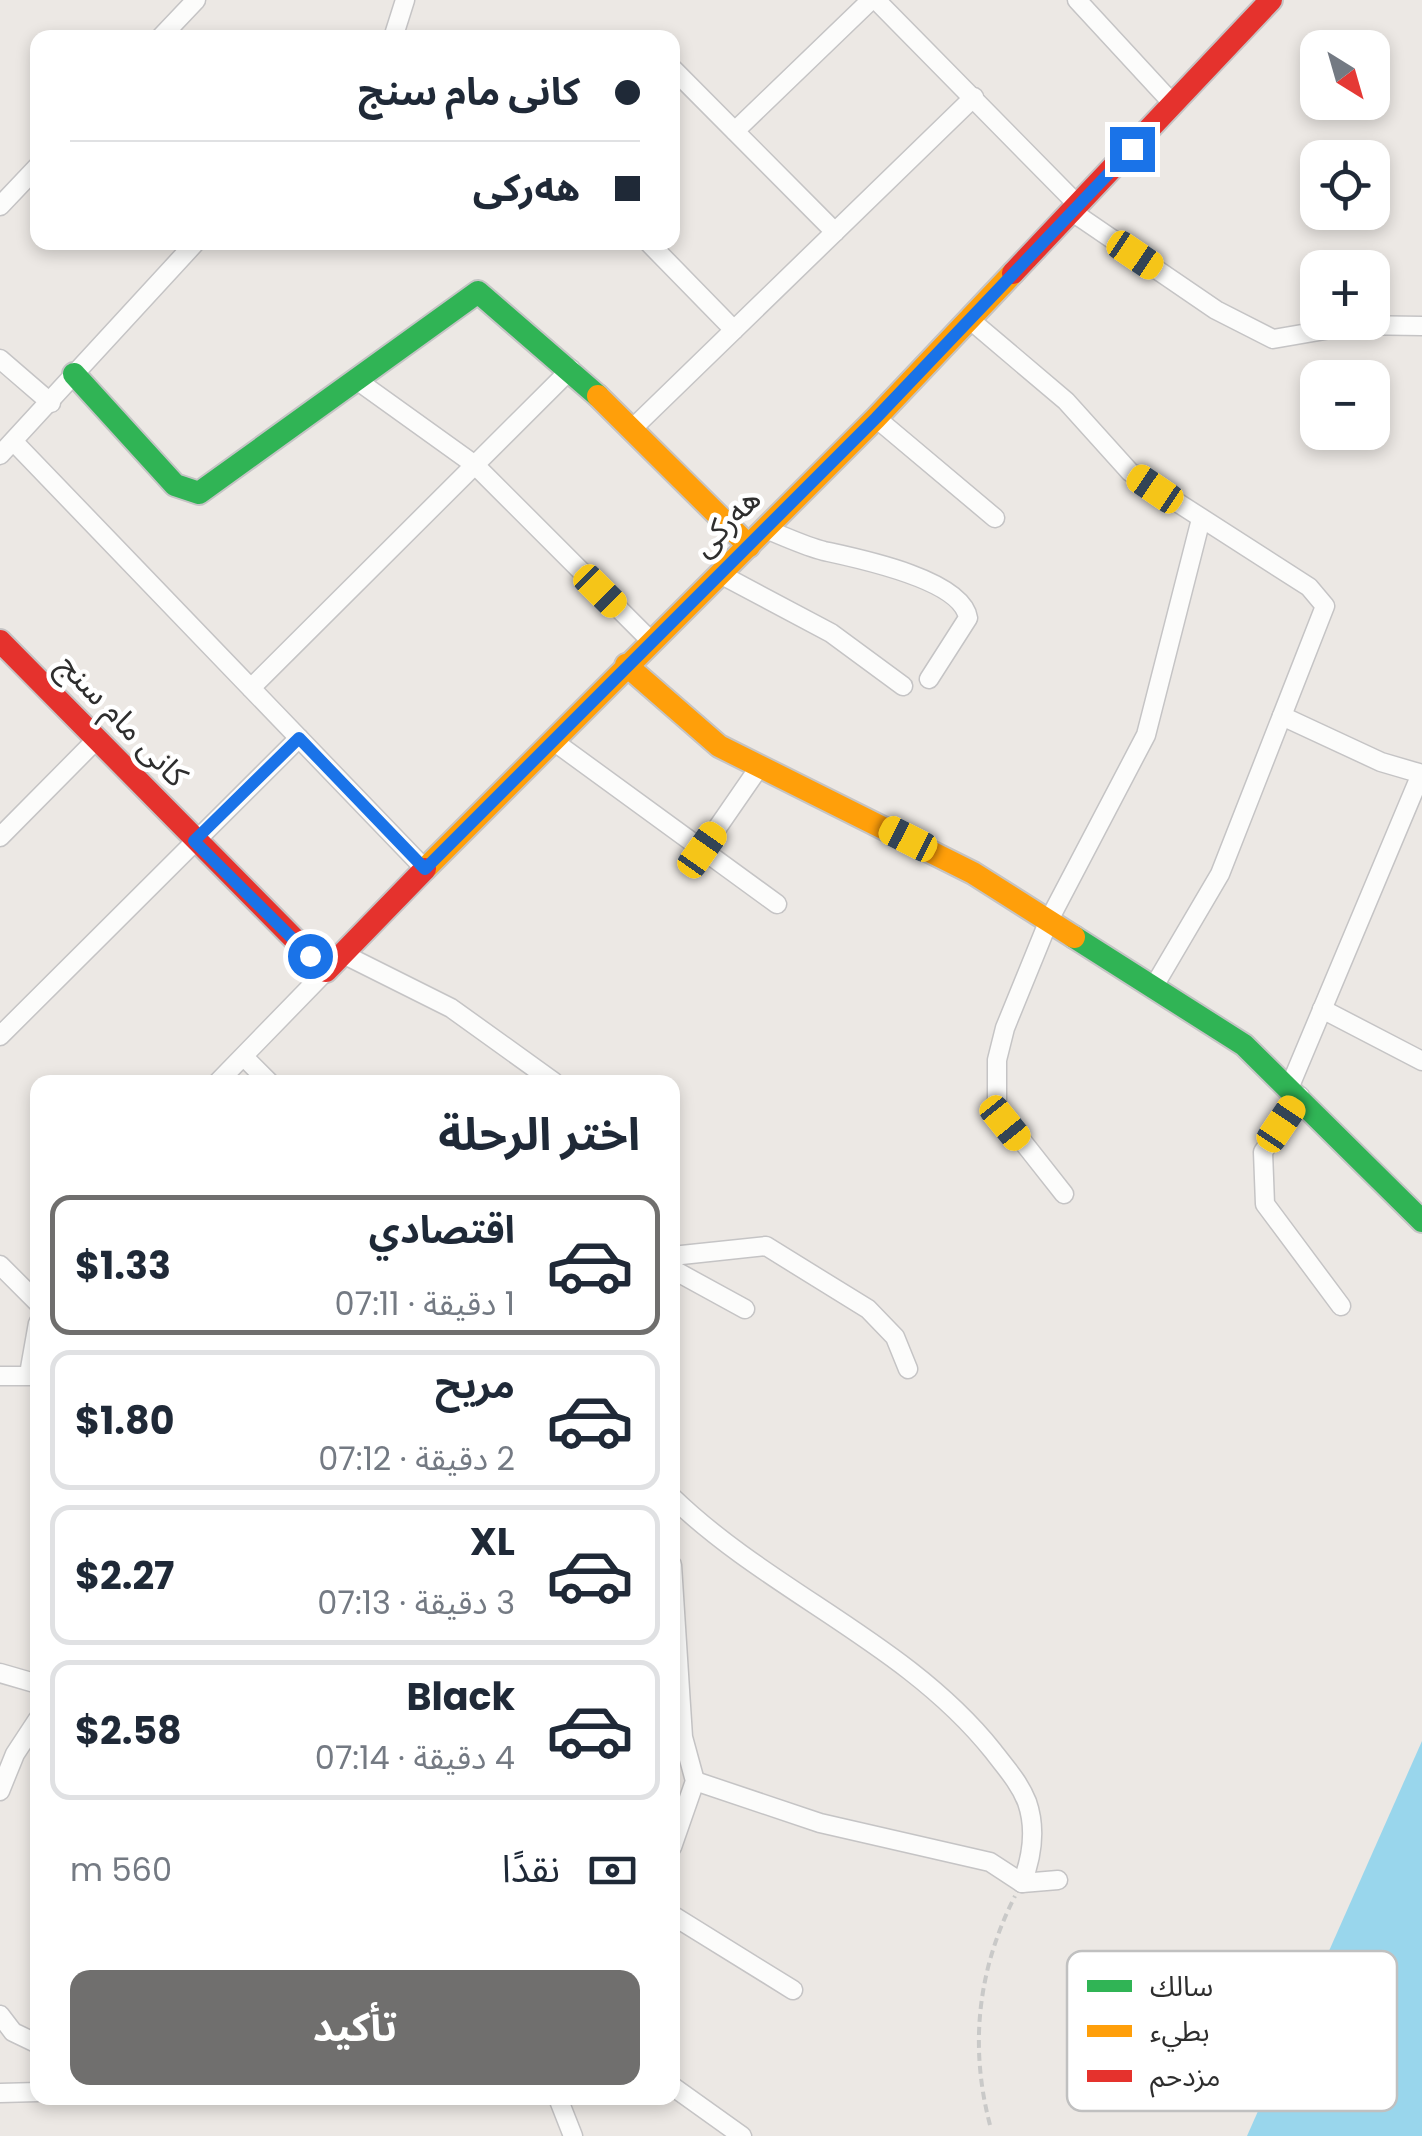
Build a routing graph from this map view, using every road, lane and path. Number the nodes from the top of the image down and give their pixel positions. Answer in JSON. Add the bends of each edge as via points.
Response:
{"nodes":[{"id":1,"x":195,"y":0,"type":"edge"},
{"id":2,"x":406,"y":0,"type":"edge"},
{"id":3,"x":874,"y":0,"type":"edge"},
{"id":4,"x":1078,"y":0,"type":"edge"},
{"id":5,"x":1272,"y":0,"type":"edge"},
{"id":6,"x":167,"y":30,"type":"edge"},
{"id":7,"x":395,"y":30,"type":"edge"},
{"id":8,"x":680,"y":76,"type":"edge"},
{"id":9,"x":974,"y":97,"type":"junction"},
{"id":10,"x":1174,"y":105,"type":"junction"},
{"id":11,"x":735,"y":131,"type":"junction"},
{"id":12,"x":30,"y":174,"type":"edge"},
{"id":13,"x":0,"y":206,"type":"edge"},
{"id":14,"x":1074,"y":208,"type":"junction"},
{"id":15,"x":835,"y":232,"type":"junction"},
{"id":16,"x":189,"y":250,"type":"edge"},
{"id":17,"x":656,"y":250,"type":"edge"},
{"id":18,"x":968,"y":318,"type":"junction"},
{"id":19,"x":1422,"y":326,"type":"edge"},
{"id":20,"x":734,"y":330,"type":"junction"},
{"id":21,"x":0,"y":358,"type":"edge"},
{"id":22,"x":571,"y":369,"type":"junction"},
{"id":23,"x":74,"y":374,"type":"junction"},
{"id":24,"x":358,"y":381,"type":"junction"},
{"id":25,"x":51,"y":403,"type":"junction"},
{"id":26,"x":876,"y":418,"type":"junction"},
{"id":27,"x":632,"y":430,"type":"junction"},
{"id":28,"x":7,"y":449,"type":"edge"},
{"id":29,"x":475,"y":465,"type":"junction"},
{"id":30,"x":995,"y":518,"type":"dead end"},
{"id":31,"x":1200,"y":519,"type":"junction"},
{"id":32,"x":757,"y":537,"type":"junction"},
{"id":33,"x":720,"y":574,"type":"junction"},
{"id":34,"x":0,"y":641,"type":"edge"},
{"id":35,"x":651,"y":641,"type":"junction"},
{"id":36,"x":626,"y":664,"type":"junction"},
{"id":37,"x":929,"y":679,"type":"dead end"},
{"id":38,"x":903,"y":686,"type":"dead end"},
{"id":39,"x":251,"y":688,"type":"junction"},
{"id":40,"x":1282,"y":716,"type":"junction"},
{"id":41,"x":299,"y":738,"type":"junction"},
{"id":42,"x":97,"y":739,"type":"junction"},
{"id":43,"x":552,"y":740,"type":"junction"},
{"id":44,"x":760,"y":766,"type":"junction"},
{"id":45,"x":1422,"y":774,"type":"edge"},
{"id":46,"x":0,"y":837,"type":"edge"},
{"id":47,"x":194,"y":841,"type":"junction"},
{"id":48,"x":702,"y":850,"type":"junction"},
{"id":49,"x":425,"y":869,"type":"junction"},
{"id":50,"x":777,"y":904,"type":"dead end"},
{"id":51,"x":1049,"y":920,"type":"junction"},
{"id":52,"x":335,"y":963,"type":"junction"},
{"id":53,"x":1153,"y":988,"type":"junction"},
{"id":54,"x":1322,"y":1009,"type":"junction"},
{"id":55,"x":0,"y":1036,"type":"edge"},
{"id":56,"x":244,"y":1056,"type":"junction"},
{"id":57,"x":1422,"y":1060,"type":"edge"},
{"id":58,"x":225,"y":1075,"type":"edge"},
{"id":59,"x":263,"y":1075,"type":"edge"},
{"id":60,"x":544,"y":1075,"type":"edge"},
{"id":61,"x":1295,"y":1091,"type":"junction"},
{"id":62,"x":1064,"y":1194,"type":"dead end"},
{"id":63,"x":1422,"y":1221,"type":"edge"},
{"id":64,"x":680,"y":1255,"type":"edge"},
{"id":65,"x":0,"y":1265,"type":"edge"},
{"id":66,"x":680,"y":1273,"type":"edge"},
{"id":67,"x":30,"y":1295,"type":"edge"},
{"id":68,"x":1341,"y":1306,"type":"dead end"},
{"id":69,"x":746,"y":1309,"type":"dead end"},
{"id":70,"x":908,"y":1368,"type":"dead end"},
{"id":71,"x":30,"y":1375,"type":"edge"},
{"id":72,"x":0,"y":1376,"type":"edge"},
{"id":73,"x":680,"y":1503,"type":"edge"},
{"id":74,"x":0,"y":1673,"type":"edge"},
{"id":75,"x":30,"y":1682,"type":"edge"},
{"id":76,"x":680,"y":1690,"type":"edge"},
{"id":77,"x":30,"y":1731,"type":"edge"},
{"id":78,"x":695,"y":1780,"type":"junction"},
{"id":79,"x":0,"y":1792,"type":"edge"},
{"id":80,"x":680,"y":1824,"type":"edge"},
{"id":81,"x":1058,"y":1880,"type":"dead end"},
{"id":82,"x":1022,"y":1883,"type":"junction"},
{"id":83,"x":680,"y":1920,"type":"edge"},
{"id":84,"x":793,"y":1990,"type":"dead end"},
{"id":85,"x":0,"y":2015,"type":"edge"},
{"id":86,"x":30,"y":2040,"type":"edge"},
{"id":87,"x":30,"y":2092,"type":"edge"},
{"id":88,"x":680,"y":2092,"type":"edge"},
{"id":89,"x":0,"y":2093,"type":"edge"},
{"id":90,"x":561,"y":2105,"type":"edge"},
{"id":91,"x":990,"y":2124,"type":"dead end"},
{"id":92,"x":572,"y":2136,"type":"edge"},
{"id":93,"x":742,"y":2136,"type":"edge"}],
"edges":[{"from":1,"to":6,"type":"street"},
{"from":2,"to":7,"type":"street"},
{"from":3,"to":9,"type":"street"},
{"from":3,"to":11,"type":"street"},
{"from":4,"to":10,"type":"street"},
{"from":5,"to":10,"type":"street","name":"هەرکی"},
{"from":8,"to":11,"type":"street"},
{"from":9,"to":14,"type":"street"},
{"from":9,"to":15,"type":"street"},
{"from":10,"to":14,"type":"street","name":"هەرکی"},
{"from":11,"to":15,"type":"street"},
{"from":12,"to":13,"type":"street"},
{"from":14,"to":18,"type":"street","name":"هەرکی"},
{"from":14,"to":19,"type":"street","via":[[1216,310],[1273,339],[1354,325]]},
{"from":15,"to":20,"type":"street"},
{"from":16,"to":23,"type":"street"},
{"from":17,"to":20,"type":"street"},
{"from":18,"to":26,"type":"street","name":"هەرکی"},
{"from":18,"to":31,"type":"street","via":[[1066,401],[1117,461]]},
{"from":20,"to":27,"type":"street"},
{"from":21,"to":25,"type":"street"},
{"from":22,"to":24,"type":"street","via":[[478,292]]},
{"from":22,"to":27,"type":"street"},
{"from":22,"to":29,"type":"street"},
{"from":23,"to":24,"type":"street","via":[[175,485],[199,493]]},
{"from":23,"to":25,"type":"street"},
{"from":24,"to":29,"type":"street"},
{"from":25,"to":28,"type":"street"},
{"from":26,"to":30,"type":"street"},
{"from":26,"to":32,"type":"street","name":"هەرکی"},
{"from":27,"to":32,"type":"street"},
{"from":28,"to":39,"type":"street"},
{"from":29,"to":35,"type":"street"},
{"from":29,"to":39,"type":"street"},
{"from":31,"to":40,"type":"street","via":[[1308,587],[1326,606]]},
{"from":31,"to":51,"type":"street","via":[[1146,735]]},
{"from":32,"to":33,"type":"street","name":"هەرکی"},
{"from":32,"to":37,"type":"street","via":[[886,562],[956,600],[968,618]]},
{"from":33,"to":35,"type":"street","name":"هەرکی"},
{"from":33,"to":38,"type":"street","via":[[831,633]]},
{"from":34,"to":42,"type":"street","name":"کانی مام سنج"},
{"from":35,"to":36,"type":"street","name":"هەرکی"},
{"from":36,"to":43,"type":"street","name":"هەرکی"},
{"from":36,"to":44,"type":"street","via":[[719,746]]},
{"from":39,"to":41,"type":"street"},
{"from":40,"to":45,"type":"street"},
{"from":40,"to":53,"type":"street","via":[[1220,874]]},
{"from":41,"to":47,"type":"street"},
{"from":41,"to":49,"type":"street"},
{"from":42,"to":46,"type":"street"},
{"from":42,"to":47,"type":"street","name":"کانی مام سنج"},
{"from":43,"to":48,"type":"street"},
{"from":43,"to":49,"type":"street","name":"هەرکی"},
{"from":44,"to":48,"type":"street"},
{"from":44,"to":51,"type":"street","via":[[973,873]]},
{"from":45,"to":54,"type":"street"},
{"from":47,"to":52,"type":"street","name":"کانی مام سنج"},
{"from":47,"to":55,"type":"street"},
{"from":48,"to":50,"type":"street"},
{"from":49,"to":52,"type":"street","name":"هەرکی"},
{"from":51,"to":53,"type":"street"},
{"from":51,"to":62,"type":"street","via":[[1004,1028],[994,1094],[1005,1123]]},
{"from":52,"to":56,"type":"street","name":"هەرکی"},
{"from":52,"to":60,"type":"street","via":[[451,1008]]},
{"from":53,"to":61,"type":"street","via":[[1244,1046]]},
{"from":54,"to":57,"type":"street"},
{"from":54,"to":61,"type":"street"},
{"from":56,"to":58,"type":"street","name":"هەرکی"},
{"from":56,"to":59,"type":"street"},
{"from":61,"to":63,"type":"street"},
{"from":61,"to":68,"type":"street","via":[[1262,1152],[1265,1204]]},
{"from":64,"to":70,"type":"street","via":[[766,1246],[868,1309],[896,1337]]},
{"from":65,"to":67,"type":"street"},
{"from":66,"to":69,"type":"street"},
{"from":71,"to":72,"type":"street"},
{"from":73,"to":82,"type":"street","via":[[930,1686],[982,1737],[1028,1805],[1032,1834]]},
{"from":74,"to":75,"type":"street"},
{"from":76,"to":78,"type":"street"},
{"from":77,"to":79,"type":"street"},
{"from":78,"to":80,"type":"street"},
{"from":78,"to":82,"type":"street","via":[[820,1823],[990,1862]]},
{"from":81,"to":82,"type":"street"},
{"from":82,"to":91,"type":"path","via":[[980,2000],[977,2040]]},
{"from":83,"to":84,"type":"street"},
{"from":85,"to":86,"type":"street","via":[[12,2032]]},
{"from":87,"to":89,"type":"street"},
{"from":88,"to":93,"type":"street"},
{"from":90,"to":92,"type":"street"}]}
